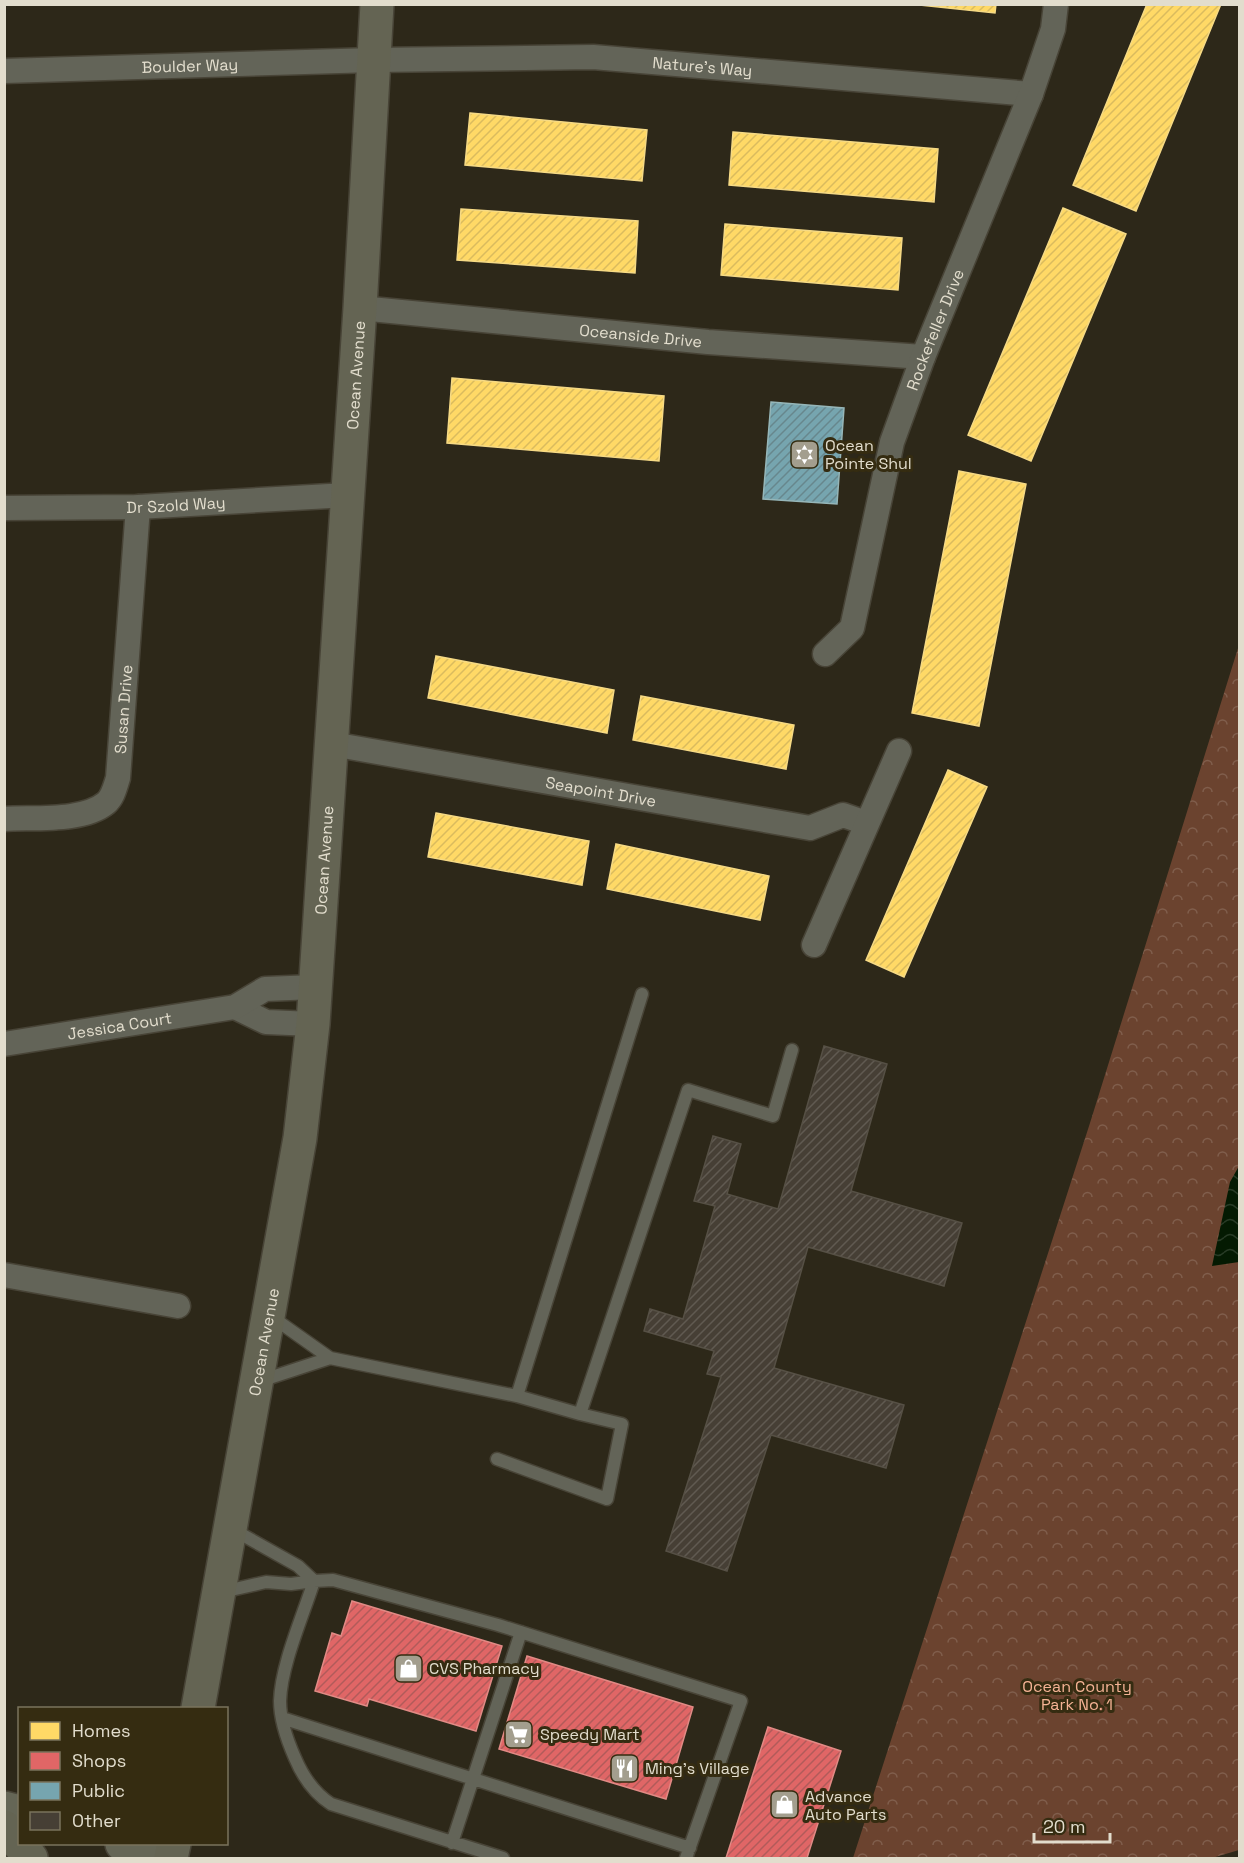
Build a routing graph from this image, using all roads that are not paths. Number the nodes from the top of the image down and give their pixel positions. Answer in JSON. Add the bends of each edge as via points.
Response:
{"nodes":[{"id":1,"x":377,"y":4,"type":"edge"},
{"id":2,"x":1056,"y":4,"type":"edge"},
{"id":3,"x":374,"y":60,"type":"junction"},
{"id":4,"x":4,"y":71,"type":"edge"},
{"id":5,"x":1031,"y":93,"type":"junction"},
{"id":6,"x":360,"y":308,"type":"junction"},
{"id":7,"x":922,"y":357,"type":"junction"},
{"id":8,"x":347,"y":495,"type":"junction"},
{"id":9,"x":138,"y":507,"type":"junction"},
{"id":10,"x":4,"y":508,"type":"edge"},
{"id":11,"x":825,"y":654,"type":"dead end"},
{"id":12,"x":332,"y":744,"type":"junction"},
{"id":13,"x":899,"y":751,"type":"dead end"},
{"id":14,"x":4,"y":819,"type":"edge"},
{"id":15,"x":866,"y":824,"type":"junction"},
{"id":16,"x":814,"y":945,"type":"dead end"},
{"id":17,"x":315,"y":987,"type":"junction"},
{"id":18,"x":642,"y":994,"type":"dead end"},
{"id":19,"x":235,"y":1007,"type":"junction"},
{"id":20,"x":313,"y":1024,"type":"junction"},
{"id":21,"x":4,"y":1044,"type":"edge"},
{"id":22,"x":792,"y":1050,"type":"dead end"},
{"id":23,"x":4,"y":1275,"type":"edge"},
{"id":24,"x":178,"y":1306,"type":"dead end"},
{"id":25,"x":269,"y":1315,"type":"junction"},
{"id":26,"x":330,"y":1358,"type":"junction"},
{"id":27,"x":258,"y":1382,"type":"junction"},
{"id":28,"x":517,"y":1396,"type":"junction"},
{"id":29,"x":580,"y":1414,"type":"junction"},
{"id":30,"x":497,"y":1459,"type":"dead end"},
{"id":31,"x":231,"y":1528,"type":"junction"},
{"id":32,"x":314,"y":1581,"type":"junction"},
{"id":33,"x":218,"y":1592,"type":"junction"},
{"id":34,"x":521,"y":1632,"type":"junction"},
{"id":35,"x":198,"y":1707,"type":"edge"},
{"id":36,"x":282,"y":1718,"type":"junction"},
{"id":37,"x":472,"y":1779,"type":"junction"},
{"id":38,"x":4,"y":1827,"type":"edge"},
{"id":39,"x":18,"y":1843,"type":"edge"},
{"id":40,"x":452,"y":1843,"type":"junction"},
{"id":41,"x":20,"y":1845,"type":"edge"},
{"id":42,"x":126,"y":1845,"type":"edge"},
{"id":43,"x":688,"y":1853,"type":"edge"},
{"id":44,"x":31,"y":1858,"type":"edge"},
{"id":45,"x":171,"y":1858,"type":"edge"},
{"id":46,"x":503,"y":1858,"type":"edge"}],
"edges":[{"from":1,"to":3,"type":"main road","name":"Ocean Avenue"},
{"from":2,"to":5,"type":"street","name":"Rockefeller Drive","via":[[1053,29]]},
{"from":3,"to":4,"type":"street","name":"Boulder Way"},
{"from":3,"to":5,"type":"street","name":"Nature's Way","via":[[593,57]]},
{"from":3,"to":6,"type":"main road","name":"Ocean Avenue"},
{"from":5,"to":7,"type":"street","name":"Rockefeller Drive"},
{"from":6,"to":7,"type":"street","name":"Oceanside Drive","via":[[708,342]]},
{"from":6,"to":8,"type":"main road","name":"Ocean Avenue"},
{"from":7,"to":11,"type":"street","name":"Rockefeller Drive","via":[[892,442],[852,628]]},
{"from":8,"to":9,"type":"street","name":"Dr Szold Way"},
{"from":8,"to":12,"type":"main road","name":"Ocean Avenue"},
{"from":9,"to":10,"type":"street","name":"Dr Szold Way"},
{"from":9,"to":14,"type":"street","name":"Susan Drive","via":[[114,790],[108,802],[81,815]]},
{"from":12,"to":15,"type":"street","name":"Seapoint Drive","via":[[810,828],[843,815]]},
{"from":12,"to":17,"type":"main road","name":"Ocean Avenue"},
{"from":13,"to":15,"type":"street"},
{"from":15,"to":16,"type":"street"},
{"from":17,"to":19,"type":"street","name":"Jessica Court","via":[[265,989]]},
{"from":17,"to":20,"type":"main road","name":"Ocean Avenue"},
{"from":18,"to":28,"type":"lane"},
{"from":19,"to":20,"type":"street","via":[[266,1022]]},
{"from":19,"to":21,"type":"street","name":"Jessica Court"},
{"from":20,"to":25,"type":"main road","name":"Ocean Avenue","via":[[300,1138]]},
{"from":22,"to":29,"type":"lane","via":[[773,1116],[688,1090]]},
{"from":23,"to":24,"type":"street"},
{"from":25,"to":26,"type":"lane"},
{"from":25,"to":27,"type":"main road","name":"Ocean Avenue"},
{"from":26,"to":27,"type":"lane"},
{"from":26,"to":28,"type":"lane"},
{"from":27,"to":31,"type":"main road","name":"Ocean Avenue"},
{"from":28,"to":29,"type":"lane"},
{"from":29,"to":30,"type":"lane","via":[[621,1424],[607,1499]]},
{"from":31,"to":32,"type":"lane","via":[[298,1566]]},
{"from":31,"to":33,"type":"main road","name":"Ocean Avenue"},
{"from":32,"to":33,"type":"lane","via":[[267,1582]]},
{"from":32,"to":34,"type":"lane","via":[[333,1580]]},
{"from":32,"to":36,"type":"lane","via":[[285,1671],[280,1700]]},
{"from":33,"to":35,"type":"main road","name":"Ocean Avenue"},
{"from":34,"to":37,"type":"lane"},
{"from":34,"to":43,"type":"lane","via":[[741,1701]]},
{"from":36,"to":37,"type":"lane"},
{"from":36,"to":40,"type":"lane","via":[[298,1764],[318,1796],[331,1804]]},
{"from":37,"to":40,"type":"lane"},
{"from":37,"to":43,"type":"lane"},
{"from":38,"to":39,"type":"main road"},
{"from":40,"to":46,"type":"lane"},
{"from":41,"to":44,"type":"main road"},
{"from":42,"to":45,"type":"main road"}]}
